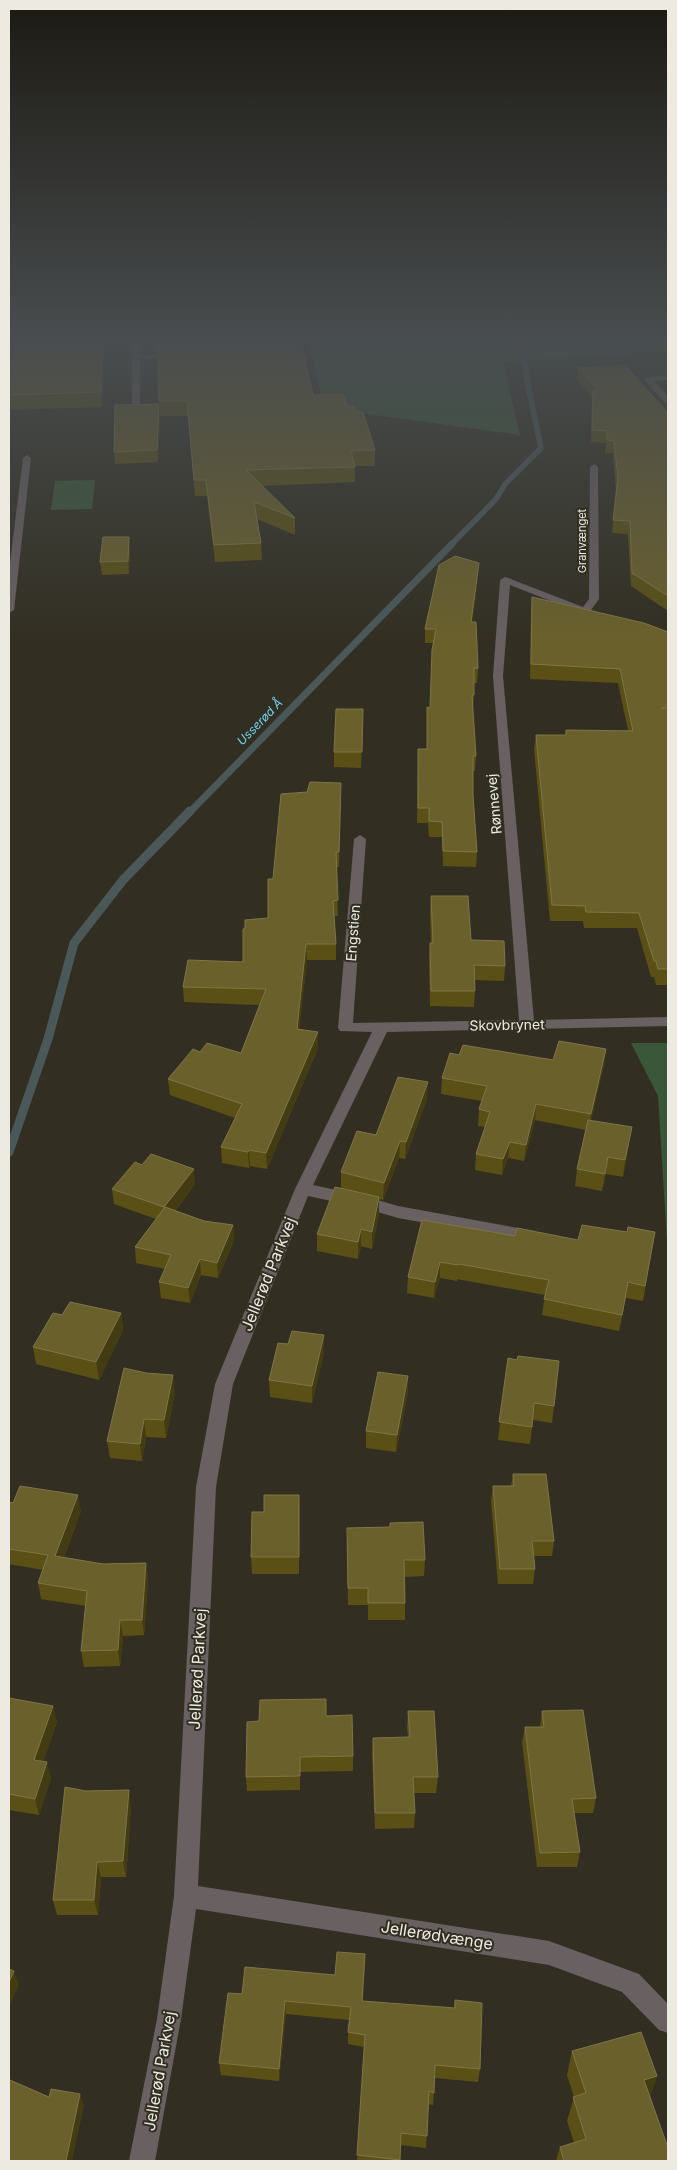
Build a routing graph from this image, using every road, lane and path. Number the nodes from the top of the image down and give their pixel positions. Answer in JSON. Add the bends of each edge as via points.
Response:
{"nodes":[{"id":1,"x":27,"y":458,"type":"dead end"},
{"id":2,"x":594,"y":467,"type":"dead end"},
{"id":3,"x":9,"y":610,"type":"edge"},
{"id":4,"x":585,"y":611,"type":"junction"},
{"id":5,"x":604,"y":618,"type":"edge"},
{"id":6,"x":360,"y":839,"type":"dead end"},
{"id":7,"x":668,"y":1022,"type":"edge"},
{"id":8,"x":527,"y":1025,"type":"junction"},
{"id":9,"x":382,"y":1027,"type":"junction"},
{"id":10,"x":345,"y":1028,"type":"joint"},
{"id":11,"x":303,"y":1189,"type":"junction"},
{"id":12,"x":545,"y":1239,"type":"edge"},
{"id":13,"x":186,"y":1896,"type":"junction"},
{"id":14,"x":668,"y":2021,"type":"edge"},
{"id":15,"x":142,"y":2161,"type":"edge"}],
"edges":[{"from":1,"to":3,"type":"street"},
{"from":2,"to":4,"type":"street","name":"Granvænget","via":[[594,598]]},
{"from":4,"to":5,"type":"street"},
{"from":4,"to":8,"type":"street","name":"Rønnevej","via":[[505,580],[498,676]]},
{"from":6,"to":10,"type":"street","name":"Engstien"},
{"from":7,"to":8,"type":"street","name":"Skovbrynet"},
{"from":8,"to":9,"type":"street","name":"Skovbrynet"},
{"from":9,"to":10,"type":"street","name":"Skovbrynet"},
{"from":9,"to":11,"type":"street","name":"Jellerød Parkvej"},
{"from":11,"to":12,"type":"street","via":[[398,1212]]},
{"from":11,"to":13,"type":"street","name":"Jellerød Parkvej","via":[[224,1384],[207,1477]]},
{"from":13,"to":14,"type":"street","name":"Jellerødvænge","via":[[549,1953],[630,1983]]},
{"from":13,"to":15,"type":"street","name":"Jellerød Parkvej","via":[[169,2020]]}]}
